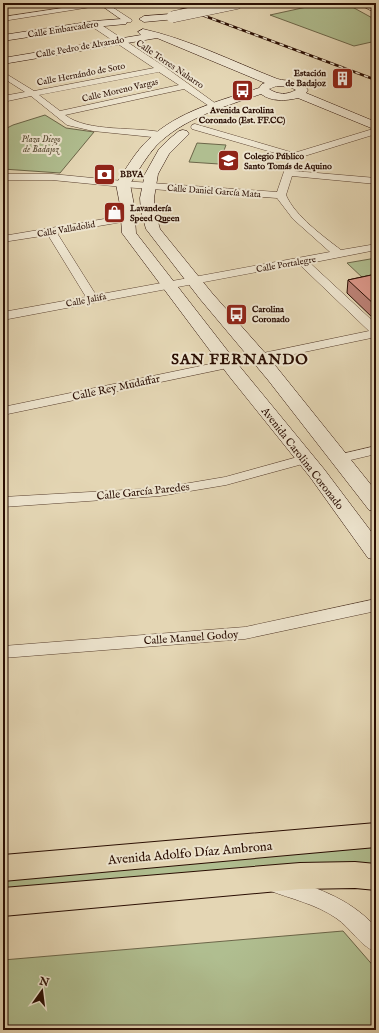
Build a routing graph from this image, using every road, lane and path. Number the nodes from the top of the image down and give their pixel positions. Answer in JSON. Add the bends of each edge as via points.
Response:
{"nodes":[{"id":1,"x":101,"y":3,"type":"edge"},
{"id":2,"x":239,"y":3,"type":"edge"},
{"id":3,"x":360,"y":3,"type":"edge"},
{"id":4,"x":89,"y":6,"type":"dead end"},
{"id":5,"x":376,"y":11,"type":"edge"},
{"id":6,"x":172,"y":17,"type":"junction"},
{"id":7,"x":3,"y":19,"type":"edge"},
{"id":8,"x":144,"y":19,"type":"junction"},
{"id":9,"x":125,"y":21,"type":"junction"},
{"id":10,"x":94,"y":24,"type":"junction"},
{"id":11,"x":160,"y":31,"type":"junction"},
{"id":12,"x":3,"y":38,"type":"edge"},
{"id":13,"x":118,"y":41,"type":"junction"},
{"id":14,"x":3,"y":61,"type":"edge"},
{"id":15,"x":162,"y":69,"type":"junction"},
{"id":16,"x":3,"y":74,"type":"edge"},
{"id":17,"x":185,"y":86,"type":"junction"},
{"id":18,"x":270,"y":89,"type":"junction"},
{"id":19,"x":32,"y":93,"type":"junction"},
{"id":20,"x":3,"y":99,"type":"edge"},
{"id":21,"x":215,"y":106,"type":"junction"},
{"id":22,"x":59,"y":114,"type":"junction"},
{"id":23,"x":376,"y":126,"type":"edge"},
{"id":24,"x":195,"y":127,"type":"junction"},
{"id":25,"x":376,"y":130,"type":"edge"},
{"id":26,"x":162,"y":135,"type":"junction"},
{"id":27,"x":294,"y":156,"type":"junction"},
{"id":28,"x":289,"y":173,"type":"junction"},
{"id":29,"x":3,"y":177,"type":"edge"},
{"id":30,"x":376,"y":181,"type":"edge"},
{"id":31,"x":123,"y":184,"type":"junction"},
{"id":32,"x":148,"y":186,"type":"junction"},
{"id":33,"x":280,"y":195,"type":"junction"},
{"id":34,"x":128,"y":218,"type":"junction"},
{"id":35,"x":51,"y":231,"type":"junction"},
{"id":36,"x":3,"y":240,"type":"edge"},
{"id":37,"x":376,"y":248,"type":"edge"},
{"id":38,"x":339,"y":254,"type":"junction"},
{"id":39,"x":302,"y":261,"type":"junction"},
{"id":40,"x":195,"y":280,"type":"junction"},
{"id":41,"x":169,"y":285,"type":"junction"},
{"id":42,"x":93,"y":299,"type":"junction"},
{"id":43,"x":3,"y":316,"type":"edge"},
{"id":44,"x":376,"y":332,"type":"edge"},
{"id":45,"x":260,"y":358,"type":"junction"},
{"id":46,"x":230,"y":364,"type":"junction"},
{"id":47,"x":3,"y":411,"type":"edge"},
{"id":48,"x":376,"y":450,"type":"edge"},
{"id":49,"x":338,"y":459,"type":"junction"},
{"id":50,"x":305,"y":460,"type":"junction"},
{"id":51,"x":3,"y":502,"type":"edge"},
{"id":52,"x":376,"y":505,"type":"edge"},
{"id":53,"x":376,"y":553,"type":"edge"},
{"id":54,"x":376,"y":605,"type":"edge"},
{"id":55,"x":3,"y":652,"type":"edge"},
{"id":56,"x":376,"y":836,"type":"edge"},
{"id":57,"x":3,"y":868,"type":"edge"},
{"id":58,"x":376,"y":877,"type":"edge"},
{"id":59,"x":261,"y":880,"type":"junction"},
{"id":60,"x":3,"y":902,"type":"edge"},
{"id":61,"x":376,"y":942,"type":"edge"}],
"edges":[{"from":1,"to":9,"type":"street"},
{"from":2,"to":6,"type":"main road","bridge":true},
{"from":3,"to":5,"type":"street"},
{"from":4,"to":7,"type":"street"},
{"from":6,"to":8,"type":"main road","name":"Calle Embarcadero"},
{"from":6,"to":11,"type":"main road"},
{"from":8,"to":9,"type":"main road","name":"Calle Embarcadero"},
{"from":8,"to":11,"type":"main road","via":[[154,20]]},
{"from":9,"to":10,"type":"main road","name":"Calle Embarcadero"},
{"from":9,"to":11,"type":"main road","via":[[118,25],[120,29],[130,32]]},
{"from":10,"to":12,"type":"main road","name":"Calle Embarcadero"},
{"from":10,"to":13,"type":"street","name":"Calle Torres Naharro"},
{"from":11,"to":13,"type":"main road","name":"Calle Pedro de Alvarado"},
{"from":11,"to":18,"type":"main road"},
{"from":13,"to":14,"type":"main road","name":"Calle Pedro de Alvarado"},
{"from":13,"to":15,"type":"street","name":"Calle Torres Naharro"},
{"from":15,"to":17,"type":"street","name":"Calle Torres Naharro"},
{"from":15,"to":19,"type":"street","name":"Calle Hernándo de Soto"},
{"from":16,"to":19,"type":"street"},
{"from":17,"to":21,"type":"street","name":"Calle Torres Naharro"},
{"from":17,"to":22,"type":"street","name":"Calle Moreno Vargas"},
{"from":18,"to":21,"type":"main road"},
{"from":18,"to":23,"type":"main road","via":[[289,96],[298,94]]},
{"from":18,"to":24,"type":"main road"},
{"from":19,"to":20,"type":"street","name":"Calle Hernándo de Soto"},
{"from":19,"to":22,"type":"street"},
{"from":21,"to":26,"type":"main road"},
{"from":22,"to":26,"type":"street","via":[[70,123],[79,126]]},
{"from":24,"to":27,"type":"street"},
{"from":24,"to":32,"type":"main road","via":[[164,152],[154,167]]},
{"from":25,"to":27,"type":"street"},
{"from":26,"to":31,"type":"main road","via":[[144,152]]},
{"from":27,"to":28,"type":"street"},
{"from":28,"to":30,"type":"street"},
{"from":28,"to":33,"type":"street"},
{"from":29,"to":31,"type":"street","via":[[52,177]]},
{"from":31,"to":32,"type":"street"},
{"from":31,"to":34,"type":"main road","name":"Avenida Carolina Coronado"},
{"from":32,"to":33,"type":"street","name":"Calle Daniel García Mata"},
{"from":32,"to":40,"type":"main road","via":[[147,207],[152,225],[160,240]]},
{"from":33,"to":38,"type":"street","via":[[281,200],[298,217]]},
{"from":34,"to":35,"type":"street","name":"Calle Valladolid"},
{"from":34,"to":41,"type":"main road","name":"Avenida Carolina Coronado","via":[[129,232]]},
{"from":35,"to":36,"type":"street","name":"Calle Valladolid"},
{"from":35,"to":42,"type":"street"},
{"from":37,"to":38,"type":"street","name":"Calle Portalegre"},
{"from":38,"to":39,"type":"street","name":"Calle Portalegre"},
{"from":39,"to":40,"type":"street","name":"Calle Portalegre"},
{"from":39,"to":44,"type":"street"},
{"from":40,"to":41,"type":"street"},
{"from":40,"to":45,"type":"main road"},
{"from":41,"to":42,"type":"street","name":"Calle Jalifa"},
{"from":41,"to":46,"type":"main road","name":"Avenida Carolina Coronado"},
{"from":42,"to":43,"type":"street","name":"Calle Jalifa"},
{"from":44,"to":45,"type":"street"},
{"from":45,"to":46,"type":"street"},
{"from":45,"to":49,"type":"main road"},
{"from":46,"to":47,"type":"street","name":"Calle Rey Mudaffar"},
{"from":46,"to":50,"type":"main road","name":"Avenida Carolina Coronado"},
{"from":48,"to":49,"type":"street"},
{"from":49,"to":52,"type":"main road"},
{"from":50,"to":51,"type":"street","name":"Calle García Paredes","via":[[226,481],[160,492]]},
{"from":50,"to":53,"type":"main road","name":"Avenida Carolina Coronado"},
{"from":54,"to":55,"type":"street","name":"Calle Manuel Godoy","via":[[245,633]]},
{"from":56,"to":57,"type":"highway","name":"Avenida Adolfo Díaz Ambrona"},
{"from":58,"to":59,"type":"highway","via":[[355,875]]},
{"from":59,"to":60,"type":"highway"},
{"from":59,"to":61,"type":"street","via":[[305,893],[342,910]]}]}
